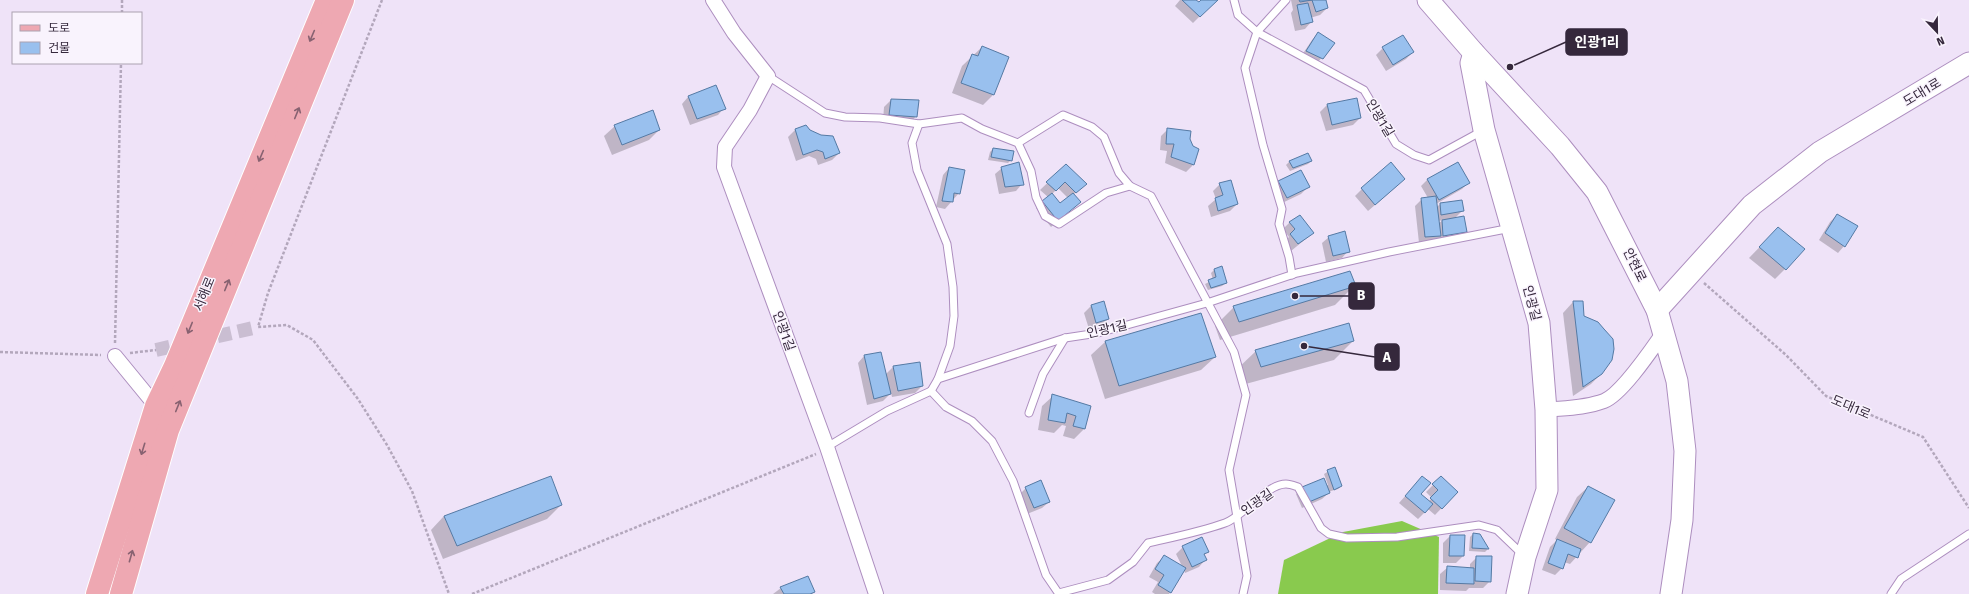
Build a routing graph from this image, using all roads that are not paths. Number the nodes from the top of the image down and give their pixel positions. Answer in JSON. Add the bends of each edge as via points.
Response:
{"nodes":[{"id":1,"x":327,"y":0,"type":"edge"},
{"id":2,"x":343,"y":0,"type":"edge"},
{"id":3,"x":713,"y":0,"type":"edge"},
{"id":4,"x":1234,"y":0,"type":"edge"},
{"id":5,"x":1286,"y":0,"type":"edge"},
{"id":6,"x":1428,"y":0,"type":"edge"},
{"id":7,"x":1257,"y":32,"type":"junction"},
{"id":8,"x":1474,"y":54,"type":"junction"},
{"id":9,"x":1969,"y":63,"type":"edge"},
{"id":10,"x":768,"y":76,"type":"junction"},
{"id":11,"x":919,"y":124,"type":"junction"},
{"id":12,"x":1484,"y":130,"type":"junction"},
{"id":13,"x":1018,"y":143,"type":"junction"},
{"id":14,"x":1130,"y":186,"type":"junction"},
{"id":15,"x":1511,"y":228,"type":"junction"},
{"id":16,"x":1292,"y":275,"type":"junction"},
{"id":17,"x":1207,"y":303,"type":"junction"},
{"id":18,"x":1657,"y":310,"type":"junction"},
{"id":19,"x":1664,"y":332,"type":"junction"},
{"id":20,"x":1066,"y":338,"type":"junction"},
{"id":21,"x":115,"y":356,"type":"road end"},
{"id":22,"x":938,"y":379,"type":"junction"},
{"id":23,"x":931,"y":391,"type":"junction"},
{"id":24,"x":156,"y":406,"type":"junction"},
{"id":25,"x":1546,"y":410,"type":"junction"},
{"id":26,"x":1028,"y":413,"type":"dead end"},
{"id":27,"x":827,"y":447,"type":"junction"},
{"id":28,"x":1236,"y":516,"type":"junction"},
{"id":29,"x":1969,"y":534,"type":"edge"},
{"id":30,"x":1526,"y":557,"type":"junction"},
{"id":31,"x":97,"y":594,"type":"edge"},
{"id":32,"x":121,"y":594,"type":"edge"},
{"id":33,"x":876,"y":594,"type":"edge"},
{"id":34,"x":1059,"y":594,"type":"edge"},
{"id":35,"x":1243,"y":594,"type":"edge"},
{"id":36,"x":1517,"y":594,"type":"edge"},
{"id":37,"x":1671,"y":594,"type":"edge"},
{"id":38,"x":1892,"y":594,"type":"edge"}],
"edges":[{"from":1,"to":24,"type":"main road","name":"서해로","one_way":true},
{"from":32,"to":2,"type":"main road","name":"서해로","one_way":true,"via":[[168,430]]},
{"from":3,"to":10,"type":"street","via":[[734,33]]},
{"from":4,"to":7,"type":"lane","name":"인광1길","via":[[1238,15]]},
{"from":5,"to":7,"type":"lane"},
{"from":6,"to":8,"type":"street","name":"안현로"},
{"from":7,"to":12,"type":"lane","name":"인광1길","via":[[1364,90],[1396,144],[1414,155],[1429,160]]},
{"from":7,"to":16,"type":"lane","via":[[1245,68],[1263,145],[1282,209],[1279,224]]},
{"from":8,"to":12,"type":"street","name":"인광길","via":[[1471,63]]},
{"from":8,"to":18,"type":"street","name":"안현로","via":[[1555,140],[1597,192]]},
{"from":9,"to":18,"type":"street","name":"도대1로","via":[[1820,152],[1752,205]]},
{"from":10,"to":11,"type":"lane","via":[[825,113]]},
{"from":10,"to":27,"type":"street","name":"인광1길","via":[[750,110],[725,147],[724,167]]},
{"from":11,"to":13,"type":"lane","via":[[962,118]]},
{"from":11,"to":22,"type":"lane","via":[[912,144],[917,170],[948,244],[953,287],[954,316],[950,346]]},
{"from":12,"to":15,"type":"street","name":"인광길"},
{"from":13,"to":14,"type":"lane","via":[[1063,115],[1092,127],[1104,137],[1119,173]]},
{"from":13,"to":14,"type":"lane","via":[[1031,172],[1036,197],[1045,216],[1059,224],[1106,192]]},
{"from":14,"to":17,"type":"lane","via":[[1151,196]]},
{"from":15,"to":16,"type":"lane","name":"인광1길","via":[[1388,252]]},
{"from":15,"to":25,"type":"street","name":"인광길","via":[[1539,324]]},
{"from":16,"to":17,"type":"lane","name":"인광1길"},
{"from":17,"to":20,"type":"lane","name":"인광1길","via":[[1098,333]]},
{"from":17,"to":28,"type":"lane","name":"인광길","via":[[1234,352],[1246,395],[1229,470]]},
{"from":18,"to":19,"type":"street","name":"안현로"},
{"from":19,"to":25,"type":"street","via":[[1624,385],[1605,401]]},
{"from":19,"to":37,"type":"street","name":"안현로","via":[[1677,381],[1685,451],[1682,520]]},
{"from":20,"to":22,"type":"lane","name":"인광1길"},
{"from":20,"to":26,"type":"lane","via":[[1043,374]]},
{"from":21,"to":24,"type":"street"},
{"from":22,"to":23,"type":"lane"},
{"from":23,"to":27,"type":"lane","via":[[887,411]]},
{"from":23,"to":34,"type":"lane","via":[[946,407],[972,421],[992,441],[1013,481],[1046,575]]},
{"from":24,"to":31,"type":"main road","name":"서해로","one_way":true},
{"from":25,"to":30,"type":"street","name":"인광길","via":[[1547,490]]},
{"from":27,"to":33,"type":"street","name":"인광1길"},
{"from":28,"to":30,"type":"lane","name":"인광길","via":[[1253,501],[1286,484],[1298,487],[1321,528],[1329,534],[1347,538],[1397,537],[1479,525],[1497,530]]},
{"from":28,"to":34,"type":"lane","name":"인광길","via":[[1219,525],[1148,543],[1133,562],[1108,580]]},
{"from":28,"to":35,"type":"lane","name":"인광길","via":[[1247,576]]},
{"from":29,"to":38,"type":"lane","via":[[1901,579]]},
{"from":30,"to":36,"type":"street","name":"인광길"}]}
